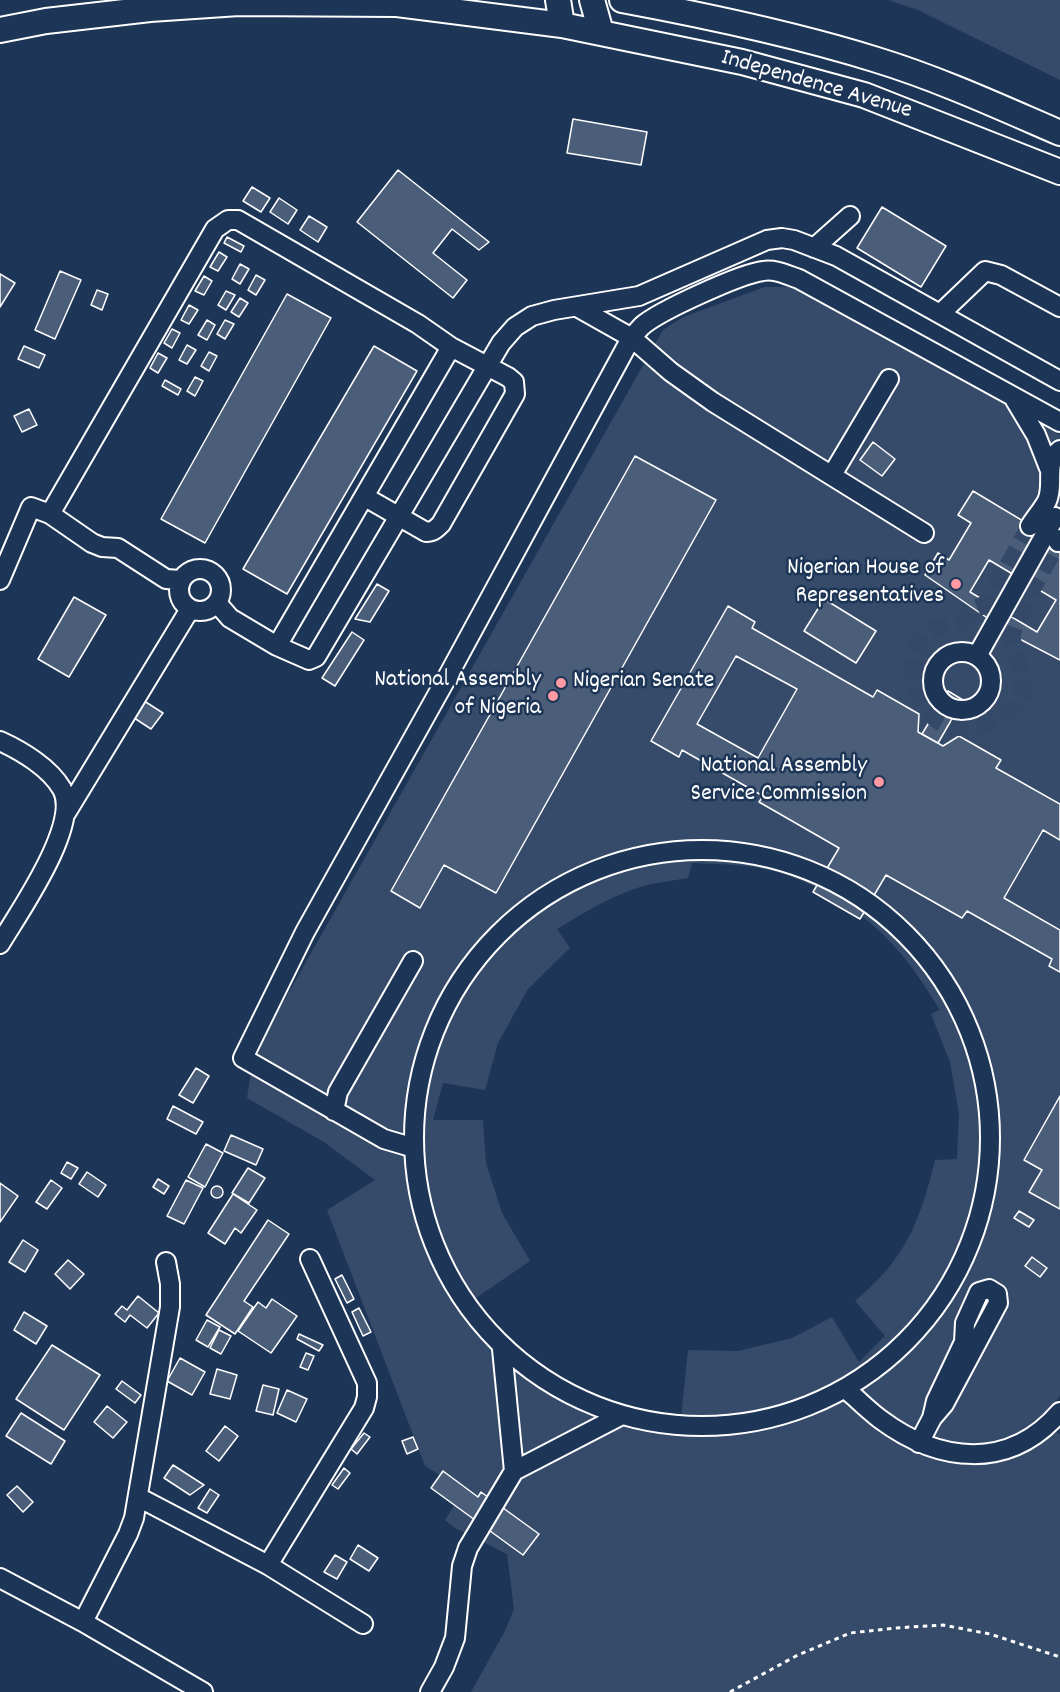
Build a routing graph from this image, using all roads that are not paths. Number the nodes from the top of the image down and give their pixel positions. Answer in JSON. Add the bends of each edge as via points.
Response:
{"nodes":[{"id":1,"x":558,"y":0,"type":"edge"},
{"id":2,"x":592,"y":0,"type":"edge"},
{"id":3,"x":622,"y":0,"type":"edge"},
{"id":4,"x":562,"y":25,"type":"junction"},
{"id":5,"x":0,"y":30,"type":"edge"},
{"id":6,"x":601,"y":32,"type":"junction"},
{"id":7,"x":1060,"y":133,"type":"edge"},
{"id":8,"x":1060,"y":172,"type":"edge"},
{"id":9,"x":849,"y":216,"type":"dead end"},
{"id":10,"x":814,"y":248,"type":"junction"},
{"id":11,"x":577,"y":307,"type":"junction"},
{"id":12,"x":1060,"y":307,"type":"edge"},
{"id":13,"x":940,"y":314,"type":"junction"},
{"id":14,"x":632,"y":338,"type":"junction"},
{"id":15,"x":451,"y":347,"type":"junction"},
{"id":16,"x":488,"y":367,"type":"junction"},
{"id":17,"x":889,"y":379,"type":"dead end"},
{"id":18,"x":1060,"y":381,"type":"edge"},
{"id":19,"x":1014,"y":398,"type":"junction"},
{"id":20,"x":1058,"y":416,"type":"edge"},
{"id":21,"x":1060,"y":450,"type":"edge"},
{"id":22,"x":1049,"y":468,"type":"junction"},
{"id":23,"x":832,"y":475,"type":"junction"},
{"id":24,"x":365,"y":496,"type":"junction"},
{"id":25,"x":1054,"y":511,"type":"edge"},
{"id":26,"x":50,"y":514,"type":"junction"},
{"id":27,"x":399,"y":517,"type":"junction"},
{"id":28,"x":1030,"y":526,"type":"tunnel mouth"},
{"id":29,"x":924,"y":533,"type":"dead end"},
{"id":30,"x":0,"y":580,"type":"edge"},
{"id":31,"x":181,"y":580,"type":"junction"},
{"id":32,"x":217,"y":603,"type":"junction"},
{"id":33,"x":190,"y":609,"type":"junction"},
{"id":34,"x":277,"y":646,"type":"junction"},
{"id":35,"x":977,"y":656,"type":"dead end"},
{"id":36,"x":0,"y":741,"type":"edge"},
{"id":37,"x":66,"y":813,"type":"junction"},
{"id":38,"x":0,"y":944,"type":"edge"},
{"id":39,"x":413,"y":961,"type":"dead end"},
{"id":40,"x":334,"y":1111,"type":"junction"},
{"id":41,"x":411,"y":1147,"type":"junction"},
{"id":42,"x":310,"y":1259,"type":"dead end"},
{"id":43,"x":166,"y":1262,"type":"dead end"},
{"id":44,"x":502,"y":1349,"type":"junction"},
{"id":45,"x":846,"y":1389,"type":"junction"},
{"id":46,"x":1060,"y":1412,"type":"edge"},
{"id":47,"x":620,"y":1416,"type":"junction"},
{"id":48,"x":932,"y":1418,"type":"junction"},
{"id":49,"x":919,"y":1443,"type":"junction"},
{"id":50,"x":514,"y":1471,"type":"junction"},
{"id":51,"x":138,"y":1497,"type":"junction"},
{"id":52,"x":268,"y":1564,"type":"junction"},
{"id":53,"x":0,"y":1578,"type":"edge"},
{"id":54,"x":83,"y":1622,"type":"junction"},
{"id":55,"x":363,"y":1624,"type":"dead end"},
{"id":56,"x":203,"y":1692,"type":"edge"},
{"id":57,"x":429,"y":1692,"type":"edge"}],
"edges":[{"from":1,"to":4,"type":"main road"},
{"from":2,"to":6,"type":"main road"},
{"from":3,"to":7,"type":"main road","name":"Independence Avenue","via":[[754,26],[878,60]]},
{"from":4,"to":5,"type":"main road","name":"Independence Avenue","via":[[397,4],[250,3],[150,9]]},
{"from":4,"to":6,"type":"main road","name":"Independence Avenue"},
{"from":6,"to":8,"type":"main road","name":"Independence Avenue","via":[[742,62],[864,95]]},
{"from":9,"to":10,"type":"street"},
{"from":10,"to":11,"type":"street","via":[[794,240],[767,240],[639,296]]},
{"from":10,"to":13,"type":"street","via":[[836,256]]},
{"from":11,"to":14,"type":"street"},
{"from":11,"to":16,"type":"street","via":[[532,316],[515,327]]},
{"from":12,"to":13,"type":"street","via":[[1001,275],[985,271]]},
{"from":13,"to":18,"type":"street"},
{"from":14,"to":19,"type":"street","via":[[643,325],[673,308],[743,276],[777,271],[799,279]]},
{"from":14,"to":23,"type":"street","via":[[713,402]]},
{"from":14,"to":40,"type":"street","via":[[246,1048],[243,1058]]},
{"from":15,"to":16,"type":"street"},
{"from":15,"to":24,"type":"street"},
{"from":15,"to":26,"type":"street","via":[[238,220],[228,220],[215,229]]},
{"from":16,"to":27,"type":"street"},
{"from":16,"to":27,"type":"street","via":[[513,382],[515,394],[441,524],[426,532]]},
{"from":17,"to":23,"type":"street"},
{"from":19,"to":20,"type":"street"},
{"from":19,"to":22,"type":"street","via":[[1036,435]]},
{"from":21,"to":22,"type":"street"},
{"from":22,"to":25,"type":"street"},
{"from":23,"to":29,"type":"street"},
{"from":24,"to":27,"type":"street"},
{"from":24,"to":34,"type":"street"},
{"from":25,"to":28,"type":"street"},
{"from":25,"to":35,"type":"street"},
{"from":26,"to":30,"type":"street","via":[[31,507]]},
{"from":26,"to":31,"type":"street","via":[[92,543],[118,548],[166,579]]},
{"from":27,"to":34,"type":"street","via":[[316,657],[309,660]]},
{"from":31,"to":32,"type":"street","via":[[192,570],[211,572],[222,589]]},
{"from":31,"to":33,"type":"street","via":[[179,595]]},
{"from":32,"to":33,"type":"street","via":[[205,611]]},
{"from":32,"to":34,"type":"street","via":[[230,618]]},
{"from":33,"to":37,"type":"street"},
{"from":36,"to":37,"type":"street","via":[[48,772],[63,790]]},
{"from":37,"to":38,"type":"street","via":[[58,844]]},
{"from":39,"to":40,"type":"street","via":[[338,1092]]},
{"from":40,"to":41,"type":"street","via":[[384,1139]]},
{"from":41,"to":44,"type":"street","via":[[424,1222],[454,1291]]},
{"from":41,"to":45,"type":"street","via":[[424,1054],[455,991],[466,970],[532,903],[616,861],[710,848],[802,865],[884,910],[947,980],[984,1066],[992,1159],[969,1250],[919,1329]]},
{"from":42,"to":52,"type":"street","via":[[367,1383],[367,1397],[364,1408]]},
{"from":43,"to":51,"type":"street","via":[[170,1307]]},
{"from":44,"to":47,"type":"street","via":[[557,1389]]},
{"from":44,"to":50,"type":"street"},
{"from":45,"to":47,"type":"street","via":[[774,1418],[696,1427]]},
{"from":45,"to":49,"type":"street","via":[[880,1419]]},
{"from":46,"to":49,"type":"street","via":[[1047,1427],[993,1454],[962,1455]]},
{"from":47,"to":50,"type":"street"},
{"from":48,"to":48,"type":"street","via":[[944,1404],[998,1303],[997,1294],[989,1288],[979,1292],[965,1323],[964,1342]]},
{"from":48,"to":49,"type":"street"},
{"from":50,"to":57,"type":"street","via":[[468,1548],[462,1566],[455,1638]]},
{"from":51,"to":52,"type":"street"},
{"from":51,"to":54,"type":"street","via":[[128,1534]]},
{"from":52,"to":55,"type":"street"},
{"from":53,"to":54,"type":"street"},
{"from":54,"to":56,"type":"street"}]}
